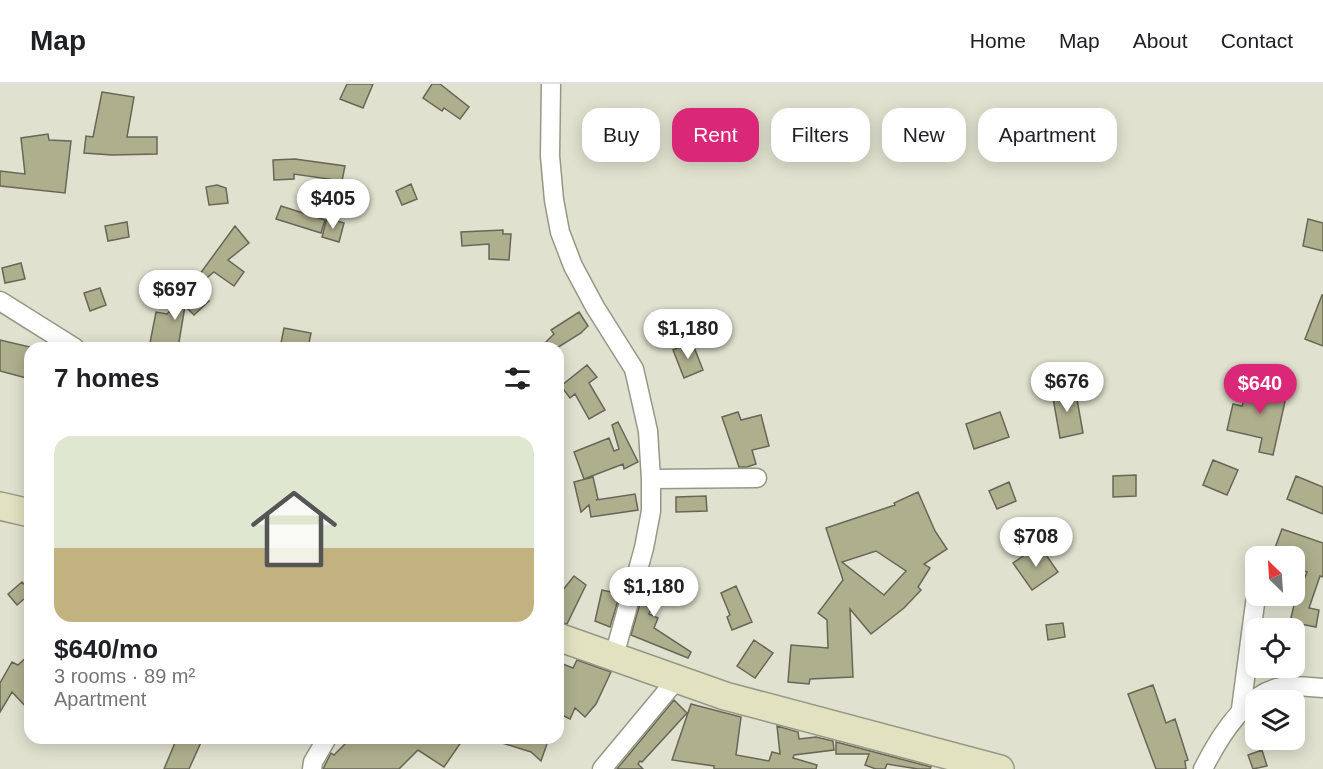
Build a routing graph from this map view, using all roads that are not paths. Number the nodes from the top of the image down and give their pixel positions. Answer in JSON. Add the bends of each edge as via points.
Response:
{"nodes":[{"id":1,"x":551,"y":84,"type":"edge"},
{"id":2,"x":0,"y":301,"type":"edge"},
{"id":3,"x":65,"y":342,"type":"edge"},
{"id":4,"x":757,"y":478,"type":"dead end"},
{"id":5,"x":651,"y":479,"type":"junction"},
{"id":6,"x":0,"y":506,"type":"edge"},
{"id":7,"x":24,"y":512,"type":"edge"},
{"id":8,"x":1255,"y":606,"type":"edge"},
{"id":9,"x":564,"y":640,"type":"edge"},
{"id":10,"x":614,"y":656,"type":"junction"},
{"id":11,"x":677,"y":679,"type":"junction"},
{"id":12,"x":1323,"y":688,"type":"edge"},
{"id":13,"x":1241,"y":710,"type":"junction"},
{"id":14,"x":324,"y":744,"type":"edge"},
{"id":15,"x":312,"y":769,"type":"edge"},
{"id":16,"x":602,"y":769,"type":"edge"},
{"id":17,"x":1000,"y":769,"type":"edge"},
{"id":18,"x":1203,"y":769,"type":"edge"}],
"edges":[{"from":1,"to":5,"type":"street","via":[[550,156],[560,232],[573,266],[634,369],[648,431]]},
{"from":2,"to":3,"type":"street"},
{"from":4,"to":5,"type":"street"},
{"from":5,"to":10,"type":"street","via":[[645,548]]},
{"from":6,"to":7,"type":"street"},
{"from":8,"to":13,"type":"street"},
{"from":9,"to":10,"type":"street"},
{"from":10,"to":11,"type":"street"},
{"from":11,"to":16,"type":"street"},
{"from":11,"to":17,"type":"street","via":[[725,696]]},
{"from":12,"to":13,"type":"street","via":[[1281,687]]},
{"from":13,"to":18,"type":"street"},
{"from":14,"to":15,"type":"street"}]}
